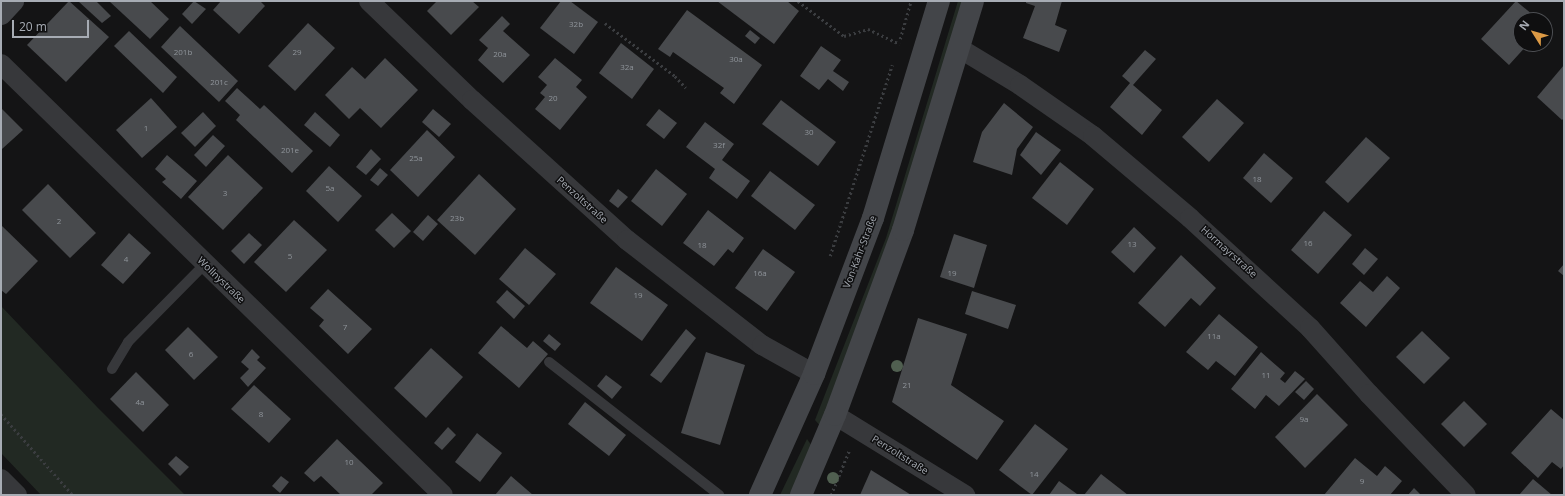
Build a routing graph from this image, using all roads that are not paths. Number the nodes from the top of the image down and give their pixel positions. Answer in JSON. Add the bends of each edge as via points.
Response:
{"nodes":[{"id":1,"x":13,"y":1,"type":"edge"},
{"id":2,"x":369,"y":1,"type":"edge"},
{"id":3,"x":939,"y":1,"type":"edge"},
{"id":4,"x":973,"y":1,"type":"edge"},
{"id":5,"x":1,"y":14,"type":"edge"},
{"id":6,"x":959,"y":48,"type":"junction"},
{"id":7,"x":1,"y":64,"type":"edge"},
{"id":8,"x":205,"y":264,"type":"junction"},
{"id":9,"x":549,"y":362,"type":"dead end"},
{"id":10,"x":112,"y":369,"type":"dead end"},
{"id":11,"x":814,"y":374,"type":"junction"},
{"id":12,"x":835,"y":415,"type":"junction"},
{"id":13,"x":1,"y":479,"type":"edge"},
{"id":14,"x":17,"y":495,"type":"edge"},
{"id":15,"x":443,"y":495,"type":"edge"},
{"id":16,"x":719,"y":495,"type":"edge"},
{"id":17,"x":760,"y":495,"type":"edge"},
{"id":18,"x":800,"y":495,"type":"edge"},
{"id":19,"x":965,"y":495,"type":"edge"},
{"id":20,"x":1466,"y":495,"type":"edge"}],
"edges":[{"from":1,"to":5,"type":"main road"},
{"from":2,"to":11,"type":"street","name":"Penzoltstraße","via":[[472,100],[627,240],[762,345]]},
{"from":3,"to":11,"type":"main road","name":"Von-Kahr-Straße","via":[[873,218]]},
{"from":4,"to":6,"type":"main road"},
{"from":6,"to":12,"type":"main road","via":[[903,230]]},
{"from":6,"to":20,"type":"street","name":"Hormayrstraße","via":[[1020,85],[1093,136],[1190,218],[1310,328]]},
{"from":7,"to":8,"type":"street","name":"Wollnystraße"},
{"from":8,"to":10,"type":"lane","via":[[128,342]]},
{"from":8,"to":15,"type":"street","name":"Wollnystraße"},
{"from":9,"to":16,"type":"lane"},
{"from":11,"to":17,"type":"main road","name":"Von-Kahr-Straße"},
{"from":12,"to":18,"type":"main road"},
{"from":12,"to":19,"type":"street","name":"Penzoltstraße"},
{"from":13,"to":14,"type":"street"}]}
